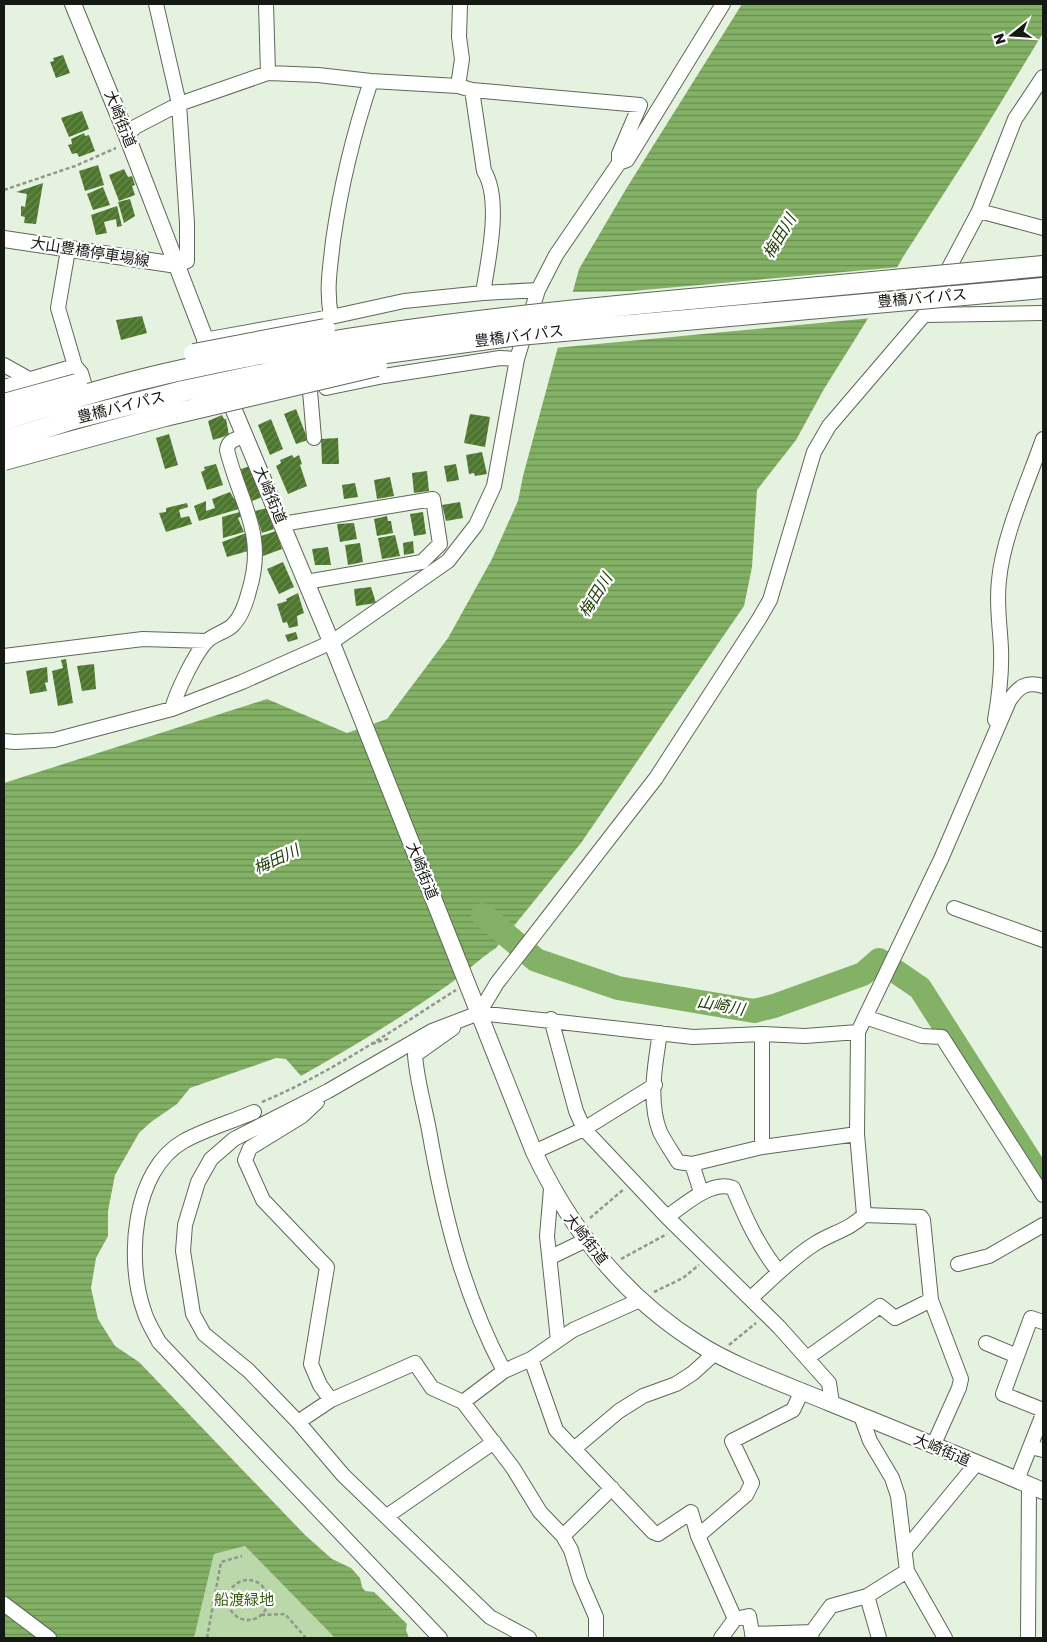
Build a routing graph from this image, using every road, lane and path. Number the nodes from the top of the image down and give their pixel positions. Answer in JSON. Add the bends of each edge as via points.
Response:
{"nodes":[{"id":1,"x":73,"y":4,"type":"edge"},
{"id":2,"x":156,"y":4,"type":"edge"},
{"id":3,"x":266,"y":4,"type":"edge"},
{"id":4,"x":460,"y":4,"type":"edge"},
{"id":5,"x":723,"y":4,"type":"edge"},
{"id":6,"x":268,"y":73,"type":"junction"},
{"id":7,"x":1043,"y":76,"type":"edge"},
{"id":8,"x":371,"y":81,"type":"junction"},
{"id":9,"x":458,"y":86,"type":"junction"},
{"id":10,"x":472,"y":90,"type":"junction"},
{"id":11,"x":179,"y":104,"type":"junction"},
{"id":12,"x":127,"y":136,"type":"junction"},
{"id":13,"x":619,"y":163,"type":"junction"},
{"id":14,"x":4,"y":190,"type":"edge"},
{"id":15,"x":979,"y":211,"type":"junction"},
{"id":16,"x":1043,"y":228,"type":"edge"},
{"id":17,"x":4,"y":239,"type":"edge"},
{"id":18,"x":68,"y":250,"type":"junction"},
{"id":19,"x":177,"y":265,"type":"junction"},
{"id":20,"x":1043,"y":266,"type":"edge"},
{"id":21,"x":1043,"y":288,"type":"edge"},
{"id":22,"x":538,"y":290,"type":"junction"},
{"id":23,"x":483,"y":293,"type":"junction"},
{"id":24,"x":1043,"y":314,"type":"edge"},
{"id":25,"x":924,"y":315,"type":"junction"},
{"id":26,"x":331,"y":317,"type":"junction"},
{"id":27,"x":434,"y":326,"type":"junction"},
{"id":28,"x":204,"y":340,"type":"junction"},
{"id":29,"x":453,"y":344,"type":"junction"},
{"id":30,"x":517,"y":359,"type":"junction"},
{"id":31,"x":4,"y":365,"type":"edge"},
{"id":32,"x":74,"y":366,"type":"junction"},
{"id":33,"x":29,"y":379,"type":"junction"},
{"id":34,"x":4,"y":387,"type":"edge"},
{"id":35,"x":310,"y":391,"type":"junction"},
{"id":36,"x":4,"y":404,"type":"edge"},
{"id":37,"x":233,"y":408,"type":"junction"},
{"id":38,"x":4,"y":420,"type":"edge"},
{"id":39,"x":245,"y":436,"type":"junction"},
{"id":40,"x":314,"y":438,"type":"dead end"},
{"id":41,"x":1043,"y":439,"type":"edge"},
{"id":42,"x":4,"y":441,"type":"edge"},
{"id":43,"x":101,"y":442,"type":"junction"},
{"id":44,"x":4,"y":460,"type":"edge"},
{"id":45,"x":4,"y":470,"type":"edge"},
{"id":46,"x":282,"y":524,"type":"junction"},
{"id":47,"x":306,"y":582,"type":"junction"},
{"id":48,"x":207,"y":641,"type":"junction"},
{"id":49,"x":334,"y":647,"type":"junction"},
{"id":50,"x":4,"y":656,"type":"edge"},
{"id":51,"x":1043,"y":686,"type":"edge"},
{"id":52,"x":172,"y":709,"type":"junction"},
{"id":53,"x":993,"y":738,"type":"junction"},
{"id":54,"x":4,"y":741,"type":"edge"},
{"id":55,"x":954,"y":908,"type":"dead end"},
{"id":56,"x":1043,"y":940,"type":"edge"},
{"id":57,"x":461,"y":986,"type":"junction"},
{"id":58,"x":474,"y":1014,"type":"junction"},
{"id":59,"x":866,"y":1017,"type":"junction"},
{"id":60,"x":551,"y":1019,"type":"junction"},
{"id":61,"x":858,"y":1032,"type":"junction"},
{"id":62,"x":660,"y":1033,"type":"junction"},
{"id":63,"x":762,"y":1034,"type":"junction"},
{"id":64,"x":655,"y":1085,"type":"junction"},
{"id":65,"x":328,"y":1091,"type":"junction"},
{"id":66,"x":254,"y":1112,"type":"joint"},
{"id":67,"x":584,"y":1129,"type":"junction"},
{"id":68,"x":857,"y":1134,"type":"junction"},
{"id":69,"x":762,"y":1147,"type":"junction"},
{"id":70,"x":534,"y":1152,"type":"junction"},
{"id":71,"x":692,"y":1164,"type":"junction"},
{"id":72,"x":633,"y":1182,"type":"junction"},
{"id":73,"x":551,"y":1189,"type":"junction"},
{"id":74,"x":701,"y":1192,"type":"junction"},
{"id":75,"x":1043,"y":1195,"type":"edge"},
{"id":76,"x":864,"y":1215,"type":"junction"},
{"id":77,"x":672,"y":1222,"type":"junction"},
{"id":78,"x":1043,"y":1225,"type":"edge"},
{"id":79,"x":581,"y":1234,"type":"junction"},
{"id":80,"x":550,"y":1257,"type":"junction"},
{"id":81,"x":708,"y":1257,"type":"junction"},
{"id":82,"x":958,"y":1264,"type":"dead end"},
{"id":83,"x":606,"y":1266,"type":"junction"},
{"id":84,"x":779,"y":1272,"type":"junction"},
{"id":85,"x":751,"y":1298,"type":"junction"},
{"id":86,"x":640,"y":1300,"type":"junction"},
{"id":87,"x":932,"y":1300,"type":"junction"},
{"id":88,"x":766,"y":1314,"type":"junction"},
{"id":89,"x":1043,"y":1322,"type":"edge"},
{"id":90,"x":558,"y":1340,"type":"junction"},
{"id":91,"x":986,"y":1343,"type":"dead end"},
{"id":92,"x":715,"y":1353,"type":"junction"},
{"id":93,"x":1017,"y":1356,"type":"junction"},
{"id":94,"x":807,"y":1358,"type":"junction"},
{"id":95,"x":531,"y":1359,"type":"junction"},
{"id":96,"x":504,"y":1371,"type":"junction"},
{"id":97,"x":802,"y":1391,"type":"junction"},
{"id":98,"x":331,"y":1400,"type":"junction"},
{"id":99,"x":463,"y":1402,"type":"junction"},
{"id":100,"x":832,"y":1403,"type":"junction"},
{"id":101,"x":1043,"y":1410,"type":"edge"},
{"id":102,"x":1043,"y":1414,"type":"edge"},
{"id":103,"x":861,"y":1416,"type":"junction"},
{"id":104,"x":298,"y":1422,"type":"junction"},
{"id":105,"x":494,"y":1442,"type":"junction"},
{"id":106,"x":933,"y":1446,"type":"junction"},
{"id":107,"x":575,"y":1448,"type":"junction"},
{"id":108,"x":1037,"y":1448,"type":"edge"},
{"id":109,"x":976,"y":1464,"type":"junction"},
{"id":110,"x":1030,"y":1485,"type":"edge"},
{"id":111,"x":612,"y":1488,"type":"junction"},
{"id":112,"x":387,"y":1516,"type":"junction"},
{"id":113,"x":564,"y":1536,"type":"junction"},
{"id":114,"x":698,"y":1536,"type":"junction"},
{"id":115,"x":906,"y":1550,"type":"junction"},
{"id":116,"x":242,"y":1556,"type":"dead end"},
{"id":117,"x":908,"y":1571,"type":"junction"},
{"id":118,"x":214,"y":1594,"type":"junction"},
{"id":119,"x":867,"y":1596,"type":"junction"},
{"id":120,"x":228,"y":1597,"type":"junction"},
{"id":121,"x":4,"y":1604,"type":"edge"},
{"id":122,"x":261,"y":1615,"type":"junction"},
{"id":123,"x":735,"y":1619,"type":"junction"},
{"id":124,"x":812,"y":1635,"type":"edge"},
{"id":125,"x":753,"y":1636,"type":"edge"},
{"id":126,"x":49,"y":1638,"type":"edge"},
{"id":127,"x":207,"y":1638,"type":"edge"},
{"id":128,"x":306,"y":1638,"type":"edge"},
{"id":129,"x":440,"y":1638,"type":"edge"},
{"id":130,"x":529,"y":1638,"type":"edge"},
{"id":131,"x":596,"y":1638,"type":"edge"},
{"id":132,"x":721,"y":1638,"type":"edge"},
{"id":133,"x":879,"y":1638,"type":"edge"},
{"id":134,"x":945,"y":1638,"type":"edge"},
{"id":135,"x":1028,"y":1638,"type":"edge"}],
"edges":[{"from":1,"to":12,"type":"main road","name":"大崎街道"},
{"from":2,"to":11,"type":"street"},
{"from":3,"to":6,"type":"street"},
{"from":4,"to":9,"type":"street","via":[[462,59]]},
{"from":5,"to":13,"type":"street","via":[[627,160]]},
{"from":6,"to":8,"type":"street"},
{"from":6,"to":11,"type":"street"},
{"from":7,"to":15,"type":"street","via":[[1016,119]]},
{"from":8,"to":9,"type":"street"},
{"from":8,"to":26,"type":"street","via":[[353,134],[341,186],[327,293]]},
{"from":9,"to":10,"type":"street"},
{"from":10,"to":13,"type":"street","via":[[640,105],[619,154]]},
{"from":10,"to":23,"type":"street","via":[[492,210]]},
{"from":11,"to":12,"type":"street","via":[[135,127]]},
{"from":11,"to":19,"type":"street","via":[[187,261]]},
{"from":12,"to":14,"type":"path","via":[[107,154]]},
{"from":12,"to":19,"type":"main road","name":"大崎街道"},
{"from":13,"to":22,"type":"street","via":[[556,256]]},
{"from":15,"to":16,"type":"street"},
{"from":15,"to":25,"type":"street"},
{"from":17,"to":18,"type":"main road","name":"大山豊橋停車場線"},
{"from":18,"to":19,"type":"main road","name":"大山豊橋停車場線"},
{"from":18,"to":32,"type":"street","via":[[58,308]]},
{"from":19,"to":28,"type":"main road","name":"大崎街道"},
{"from":20,"to":27,"type":"highway","name":"豊橋バイパス","bridge":true},
{"from":21,"to":29,"type":"highway","name":"豊橋バイパス","bridge":true,"via":[[539,333]]},
{"from":22,"to":23,"type":"street"},
{"from":22,"to":30,"type":"street"},
{"from":23,"to":26,"type":"street","via":[[404,301]]},
{"from":24,"to":25,"type":"street"},
{"from":25,"to":58,"type":"street","via":[[829,426],[814,452],[770,600],[759,619],[656,778]]},
{"from":26,"to":28,"type":"street"},
{"from":27,"to":36,"type":"highway","bridge":true,"via":[[384,321],[293,334],[183,356]]},
{"from":27,"to":38,"type":"highway","name":"豊橋バイパス","bridge":true,"via":[[316,344],[182,370]]},
{"from":28,"to":37,"type":"main road","name":"大崎街道"},
{"from":29,"to":42,"type":"highway","name":"豊橋バイパス","bridge":true,"via":[[320,362],[73,419]]},
{"from":29,"to":44,"type":"highway","bridge":true,"via":[[380,366],[155,418]]},
{"from":30,"to":35,"type":"street","via":[[500,358]]},
{"from":30,"to":49,"type":"street","via":[[494,486],[476,525],[448,561]]},
{"from":31,"to":33,"type":"street"},
{"from":32,"to":33,"type":"street"},
{"from":32,"to":43,"type":"street","via":[[81,373]]},
{"from":33,"to":34,"type":"street"},
{"from":35,"to":37,"type":"street"},
{"from":35,"to":40,"type":"street"},
{"from":37,"to":39,"type":"main road","name":"大崎街道"},
{"from":37,"to":43,"type":"street"},
{"from":39,"to":46,"type":"main road","name":"大崎街道"},
{"from":39,"to":48,"type":"street","via":[[232,440],[227,450],[254,535],[256,568],[245,606],[236,622]]},
{"from":41,"to":53,"type":"street","via":[[1005,548],[999,578],[1000,684]]},
{"from":43,"to":45,"type":"street"},
{"from":46,"to":47,"type":"main road","name":"大崎街道"},
{"from":46,"to":47,"type":"street","via":[[432,499],[440,544],[422,562]]},
{"from":47,"to":49,"type":"main road","name":"大崎街道"},
{"from":48,"to":50,"type":"street","via":[[143,639]]},
{"from":48,"to":52,"type":"street","via":[[176,693]]},
{"from":49,"to":52,"type":"street"},
{"from":49,"to":57,"type":"main road","name":"大崎街道"},
{"from":51,"to":53,"type":"street","via":[[1027,683],[1016,690]]},
{"from":52,"to":54,"type":"street","via":[[54,740]]},
{"from":53,"to":59,"type":"street"},
{"from":55,"to":56,"type":"street"},
{"from":57,"to":58,"type":"main road","name":"大崎街道"},
{"from":57,"to":66,"type":"path","via":[[358,1052],[295,1088],[253,1106]]},
{"from":58,"to":60,"type":"street"},
{"from":58,"to":65,"type":"street","via":[[432,1031]]},
{"from":58,"to":70,"type":"main road","name":"大崎街道"},
{"from":58,"to":96,"type":"street","via":[[415,1055],[417,1080],[452,1244],[486,1338]]},
{"from":59,"to":61,"type":"street"},
{"from":59,"to":75,"type":"street","via":[[922,1036],[942,1037]]},
{"from":60,"to":62,"type":"street"},
{"from":60,"to":67,"type":"street"},
{"from":61,"to":63,"type":"street","via":[[805,1036]]},
{"from":61,"to":68,"type":"street"},
{"from":62,"to":63,"type":"street","via":[[693,1037]]},
{"from":62,"to":64,"type":"street"},
{"from":63,"to":69,"type":"street"},
{"from":64,"to":67,"type":"street"},
{"from":64,"to":71,"type":"street","via":[[654,1107],[660,1132],[678,1162]]},
{"from":65,"to":98,"type":"street","via":[[302,1116],[250,1148],[245,1160],[263,1200],[327,1267],[312,1364],[320,1385]]},
{"from":65,"to":104,"type":"street","via":[[234,1139],[219,1150],[198,1182],[186,1225],[183,1251],[193,1314],[204,1334],[248,1371]]},
{"from":66,"to":129,"type":"street","via":[[183,1142],[162,1161],[144,1192],[136,1221],[136,1256],[138,1290],[144,1312],[159,1342]]},
{"from":67,"to":70,"type":"street"},
{"from":67,"to":72,"type":"street"},
{"from":68,"to":69,"type":"street"},
{"from":68,"to":76,"type":"street"},
{"from":69,"to":71,"type":"street"},
{"from":70,"to":73,"type":"main road","name":"大崎街道"},
{"from":71,"to":74,"type":"street"},
{"from":72,"to":77,"type":"street"},
{"from":72,"to":79,"type":"path"},
{"from":73,"to":79,"type":"main road","name":"大崎街道"},
{"from":73,"to":80,"type":"street"},
{"from":74,"to":77,"type":"street"},
{"from":74,"to":84,"type":"street","via":[[733,1188],[761,1250]]},
{"from":76,"to":84,"type":"street","via":[[857,1223],[796,1256]]},
{"from":76,"to":87,"type":"street","via":[[921,1217]]},
{"from":77,"to":81,"type":"street"},
{"from":77,"to":83,"type":"path","via":[[648,1246]]},
{"from":78,"to":82,"type":"street","via":[[989,1256]]},
{"from":79,"to":80,"type":"street"},
{"from":79,"to":83,"type":"main road","name":"大崎街道"},
{"from":80,"to":90,"type":"street"},
{"from":81,"to":85,"type":"street"},
{"from":81,"to":86,"type":"path","via":[[683,1278]]},
{"from":83,"to":86,"type":"main road","name":"大崎街道"},
{"from":84,"to":85,"type":"street"},
{"from":85,"to":88,"type":"street"},
{"from":86,"to":90,"type":"street","via":[[572,1330]]},
{"from":86,"to":92,"type":"main road","name":"大崎街道"},
{"from":87,"to":94,"type":"street","via":[[895,1318],[880,1306]]},
{"from":87,"to":106,"type":"street","via":[[961,1379]]},
{"from":88,"to":92,"type":"path"},
{"from":88,"to":94,"type":"street"},
{"from":89,"to":93,"type":"street","via":[[1031,1318]]},
{"from":90,"to":95,"type":"street"},
{"from":91,"to":93,"type":"street"},
{"from":92,"to":97,"type":"main road","name":"大崎街道"},
{"from":92,"to":107,"type":"street","via":[[676,1384],[643,1396],[619,1410]]},
{"from":93,"to":101,"type":"street","via":[[1003,1394]]},
{"from":94,"to":100,"type":"street","via":[[829,1383]]},
{"from":95,"to":96,"type":"street"},
{"from":95,"to":107,"type":"street","via":[[556,1430]]},
{"from":96,"to":99,"type":"street"},
{"from":97,"to":100,"type":"main road","name":"大崎街道"},
{"from":97,"to":114,"type":"street","via":[[793,1410],[732,1441],[752,1483],[746,1495]]},
{"from":98,"to":99,"type":"street","via":[[415,1363],[432,1388]]},
{"from":98,"to":104,"type":"street"},
{"from":99,"to":105,"type":"street"},
{"from":100,"to":103,"type":"main road","name":"大崎街道"},
{"from":102,"to":108,"type":"street"},
{"from":103,"to":106,"type":"main road","name":"大崎街道"},
{"from":103,"to":115,"type":"street","via":[[870,1441],[892,1478]]},
{"from":104,"to":112,"type":"street","via":[[343,1475]]},
{"from":105,"to":112,"type":"street"},
{"from":105,"to":113,"type":"street","via":[[540,1512]]},
{"from":106,"to":109,"type":"main road","name":"大崎街道"},
{"from":107,"to":111,"type":"street"},
{"from":108,"to":110,"type":"street"},
{"from":109,"to":110,"type":"main road","name":"大崎街道"},
{"from":109,"to":115,"type":"street"},
{"from":110,"to":135,"type":"street"},
{"from":111,"to":113,"type":"street"},
{"from":111,"to":114,"type":"street","via":[[653,1532],[665,1531],[691,1512]]},
{"from":112,"to":130,"type":"street","via":[[490,1617]]},
{"from":113,"to":131,"type":"street","via":[[596,1617]]},
{"from":114,"to":123,"type":"street"},
{"from":115,"to":117,"type":"street"},
{"from":116,"to":118,"type":"path","via":[[221,1562]]},
{"from":117,"to":119,"type":"street"},
{"from":117,"to":134,"type":"street"},
{"from":118,"to":120,"type":"path"},
{"from":118,"to":127,"type":"path"},
{"from":119,"to":124,"type":"street","via":[[831,1606]]},
{"from":119,"to":133,"type":"street"},
{"from":120,"to":122,"type":"path","via":[[234,1614],[243,1619]]},
{"from":120,"to":122,"type":"path","via":[[239,1581],[258,1582],[268,1597],[267,1607]]},
{"from":121,"to":126,"type":"street"},
{"from":122,"to":128,"type":"path","via":[[285,1614]]},
{"from":123,"to":125,"type":"street","via":[[749,1616]]},
{"from":123,"to":132,"type":"street"},
{"from":124,"to":125,"type":"street"}]}
